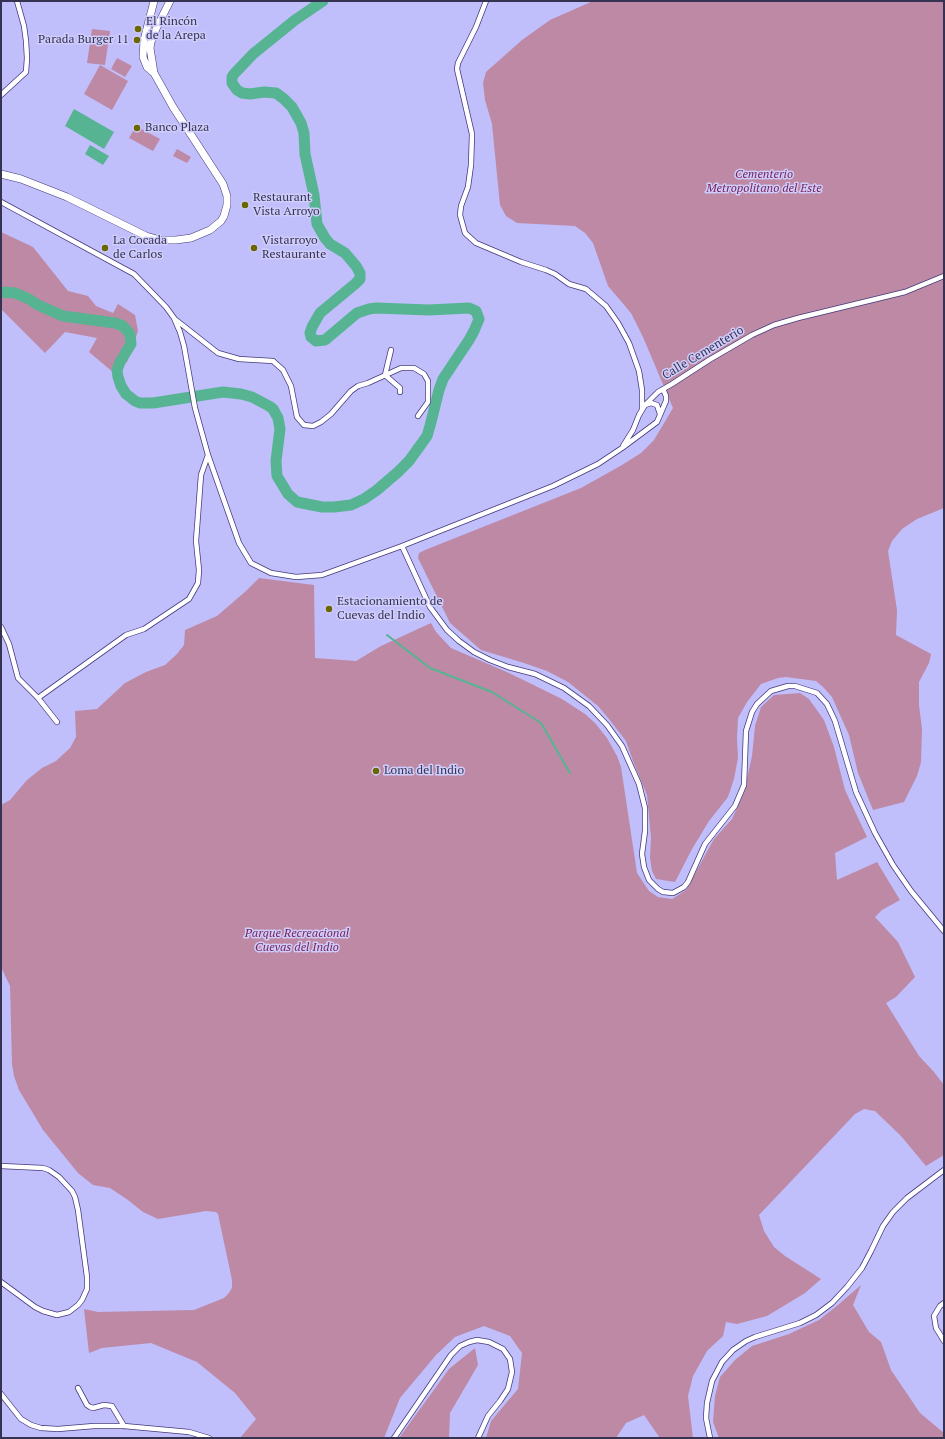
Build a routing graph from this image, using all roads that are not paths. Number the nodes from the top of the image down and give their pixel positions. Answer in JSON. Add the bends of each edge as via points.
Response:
{"nodes":[{"id":1,"x":17,"y":1,"type":"edge"},
{"id":2,"x":154,"y":1,"type":"edge"},
{"id":3,"x":170,"y":1,"type":"edge"},
{"id":4,"x":486,"y":1,"type":"edge"},
{"id":5,"x":154,"y":73,"type":"junction"},
{"id":6,"x":1,"y":95,"type":"edge"},
{"id":7,"x":1,"y":174,"type":"edge"},
{"id":8,"x":1,"y":202,"type":"edge"},
{"id":9,"x":944,"y":276,"type":"edge"},
{"id":10,"x":175,"y":319,"type":"junction"},
{"id":11,"x":391,"y":350,"type":"dead end"},
{"id":12,"x":385,"y":375,"type":"junction"},
{"id":13,"x":663,"y":389,"type":"junction"},
{"id":14,"x":400,"y":392,"type":"dead end"},
{"id":15,"x":644,"y":407,"type":"junction"},
{"id":16,"x":418,"y":416,"type":"dead end"},
{"id":17,"x":660,"y":416,"type":"junction"},
{"id":18,"x":622,"y":448,"type":"junction"},
{"id":19,"x":208,"y":454,"type":"junction"},
{"id":20,"x":402,"y":546,"type":"junction"},
{"id":21,"x":1,"y":627,"type":"edge"},
{"id":22,"x":38,"y":698,"type":"junction"},
{"id":23,"x":57,"y":722,"type":"dead end"},
{"id":24,"x":944,"y":931,"type":"edge"},
{"id":25,"x":1,"y":1166,"type":"edge"},
{"id":26,"x":944,"y":1170,"type":"edge"},
{"id":27,"x":1,"y":1282,"type":"edge"},
{"id":28,"x":944,"y":1303,"type":"edge"},
{"id":29,"x":944,"y":1341,"type":"edge"},
{"id":30,"x":78,"y":1388,"type":"dead end"},
{"id":31,"x":1,"y":1394,"type":"edge"},
{"id":32,"x":124,"y":1426,"type":"junction"},
{"id":33,"x":209,"y":1438,"type":"edge"},
{"id":34,"x":394,"y":1438,"type":"edge"},
{"id":35,"x":478,"y":1438,"type":"edge"},
{"id":36,"x":710,"y":1438,"type":"edge"}],
"edges":[{"from":1,"to":6,"type":"street","via":[[26,41],[26,72]]},
{"from":2,"to":5,"type":"street","via":[[143,51],[147,67]]},
{"from":3,"to":5,"type":"street","via":[[151,42]]},
{"from":4,"to":15,"type":"street","via":[[457,69],[472,134],[468,187],[460,215],[463,229],[476,243],[586,289],[606,306],[629,343],[639,371]]},
{"from":5,"to":7,"type":"street","via":[[225,188],[226,209],[216,226],[183,240],[160,240],[146,236],[48,189]]},
{"from":8,"to":10,"type":"street","via":[[134,274],[158,297]]},
{"from":9,"to":13,"type":"street","name":"Calle Cementerio","via":[[899,294],[774,325],[752,335]]},
{"from":10,"to":12,"type":"street","via":[[218,353],[239,359],[273,361],[283,370],[291,386],[298,416],[304,425],[313,426],[321,422],[351,391]]},
{"from":10,"to":19,"type":"street","name":"Calle Cementerio","via":[[184,346],[195,408]]},
{"from":11,"to":12,"type":"street"},
{"from":12,"to":14,"type":"street","via":[[400,388]]},
{"from":12,"to":16,"type":"street","via":[[401,368],[414,368],[424,374],[428,381],[428,402]]},
{"from":13,"to":15,"type":"street"},
{"from":13,"to":17,"type":"street","name":"Calle Cementerio","via":[[666,402]]},
{"from":15,"to":17,"type":"street","via":[[651,403],[657,405]]},
{"from":15,"to":18,"type":"street"},
{"from":17,"to":18,"type":"street","name":"Calle Cementerio","via":[[657,422]]},
{"from":18,"to":20,"type":"street","name":"Calle Cementerio","via":[[598,464],[553,486]]},
{"from":19,"to":20,"type":"street","name":"Calle Cementerio","via":[[243,551],[251,563],[263,570],[287,576],[316,576]]},
{"from":19,"to":22,"type":"street","via":[[201,475],[198,512],[198,583],[189,598],[144,629],[126,635]]},
{"from":20,"to":24,"type":"street","via":[[430,606],[447,630],[459,641],[490,660],[535,674],[564,688],[589,706],[607,725],[622,746],[639,784],[645,808],[642,854],[644,868],[649,880],[658,889],[674,893],[684,887],[706,844],[735,806],[744,786],[746,731],[757,704],[771,691],[795,686],[817,693],[827,704],[835,721],[856,792],[875,833],[911,891]]},
{"from":21,"to":22,"type":"street","via":[[10,644],[18,678]]},
{"from":22,"to":23,"type":"street"},
{"from":25,"to":27,"type":"street","via":[[49,1170],[72,1191],[78,1210],[87,1289],[78,1305],[69,1312],[57,1315],[39,1309]]},
{"from":26,"to":36,"type":"street","via":[[893,1212],[862,1268],[832,1303],[800,1323],[746,1341],[728,1356],[718,1368],[710,1389],[706,1412]]},
{"from":28,"to":29,"type":"street","via":[[934,1316],[936,1328]]},
{"from":30,"to":32,"type":"street","via":[[90,1407],[112,1406]]},
{"from":31,"to":32,"type":"street","via":[[21,1419],[40,1428],[58,1430]]},
{"from":32,"to":33,"type":"street","via":[[189,1432]]},
{"from":34,"to":35,"type":"street","via":[[451,1355],[460,1346],[477,1340],[489,1342],[503,1349],[510,1359],[512,1372],[508,1389],[488,1416]]}]}
